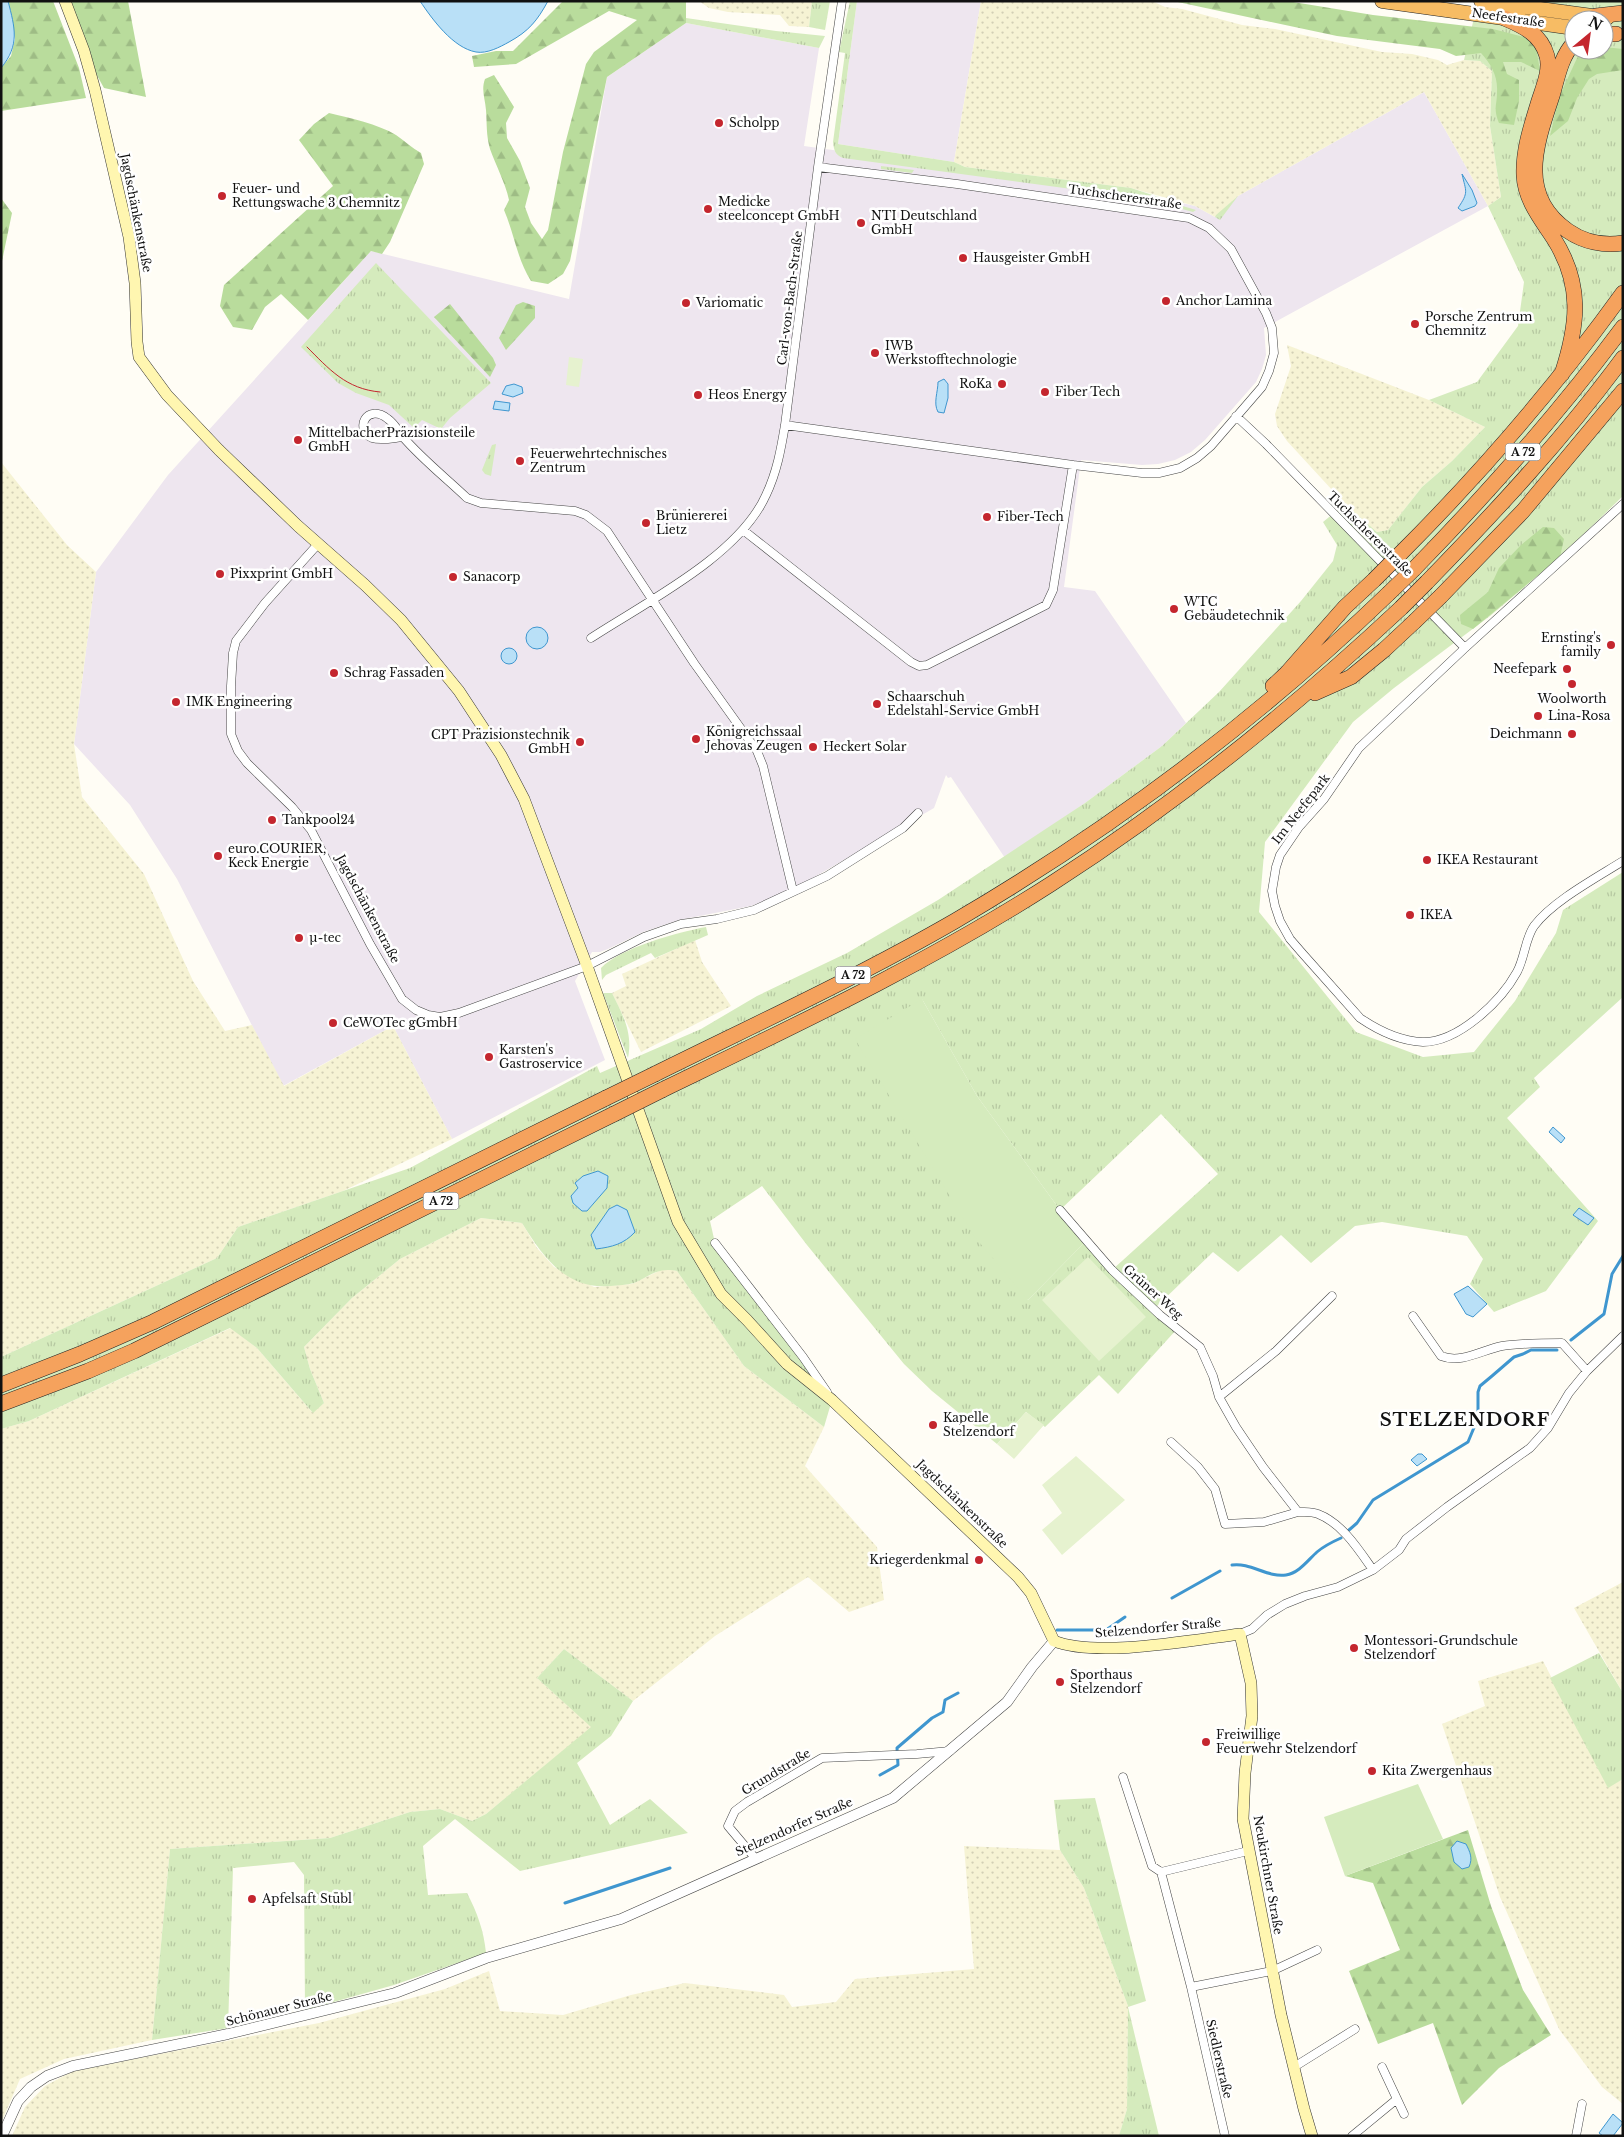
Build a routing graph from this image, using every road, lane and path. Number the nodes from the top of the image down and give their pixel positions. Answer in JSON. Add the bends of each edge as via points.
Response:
{"nodes":[{"id":1,"x":65,"y":1,"type":"edge"},
{"id":2,"x":842,"y":1,"type":"edge"},
{"id":3,"x":1382,"y":1,"type":"edge"},
{"id":4,"x":1481,"y":1,"type":"edge"},
{"id":5,"x":1564,"y":12,"type":"edge"},
{"id":6,"x":1504,"y":18,"type":"junction"},
{"id":7,"x":1564,"y":27,"type":"edge"},
{"id":8,"x":1564,"y":57,"type":"edge"},
{"id":9,"x":818,"y":167,"type":"junction"},
{"id":10,"x":1623,"y":243,"type":"edge"},
{"id":11,"x":1623,"y":293,"type":"edge"},
{"id":12,"x":1623,"y":327,"type":"edge"},
{"id":13,"x":1623,"y":358,"type":"edge"},
{"id":14,"x":1562,"y":374,"type":"junction"},
{"id":15,"x":1623,"y":391,"type":"edge"},
{"id":16,"x":1236,"y":416,"type":"junction"},
{"id":17,"x":785,"y":425,"type":"junction"},
{"id":18,"x":403,"y":436,"type":"junction"},
{"id":19,"x":1073,"y":466,"type":"junction"},
{"id":20,"x":1623,"y":504,"type":"edge"},
{"id":21,"x":743,"y":530,"type":"junction"},
{"id":22,"x":318,"y":544,"type":"junction"},
{"id":23,"x":652,"y":599,"type":"junction"},
{"id":24,"x":591,"y":638,"type":"dead end"},
{"id":25,"x":1464,"y":648,"type":"junction"},
{"id":26,"x":1298,"y":700,"type":"junction"},
{"id":27,"x":1212,"y":748,"type":"junction"},
{"id":28,"x":918,"y":813,"type":"dead end"},
{"id":29,"x":1623,"y":861,"type":"edge"},
{"id":30,"x":793,"y":891,"type":"junction"},
{"id":31,"x":587,"y":966,"type":"junction"},
{"id":32,"x":1060,"y":1210,"type":"dead end"},
{"id":33,"x":715,"y":1243,"type":"dead end"},
{"id":34,"x":1332,"y":1296,"type":"dead end"},
{"id":35,"x":1413,"y":1316,"type":"dead end"},
{"id":36,"x":1623,"y":1336,"type":"edge"},
{"id":37,"x":1587,"y":1371,"type":"junction"},
{"id":38,"x":1,"y":1385,"type":"edge"},
{"id":39,"x":1219,"y":1397,"type":"junction"},
{"id":40,"x":832,"y":1400,"type":"junction"},
{"id":41,"x":1,"y":1404,"type":"edge"},
{"id":42,"x":1171,"y":1442,"type":"dead end"},
{"id":43,"x":1298,"y":1512,"type":"junction"},
{"id":44,"x":1373,"y":1570,"type":"junction"},
{"id":45,"x":1240,"y":1634,"type":"junction"},
{"id":46,"x":1054,"y":1642,"type":"junction"},
{"id":47,"x":950,"y":1750,"type":"junction"},
{"id":48,"x":1124,"y":1777,"type":"dead end"},
{"id":49,"x":1248,"y":1851,"type":"junction"},
{"id":50,"x":755,"y":1858,"type":"junction"},
{"id":51,"x":1161,"y":1872,"type":"junction"},
{"id":52,"x":586,"y":1928,"type":"joint"},
{"id":53,"x":1317,"y":1950,"type":"dead end"},
{"id":54,"x":1272,"y":1971,"type":"junction"},
{"id":55,"x":1191,"y":1987,"type":"junction"},
{"id":56,"x":1355,"y":2028,"type":"dead end"},
{"id":57,"x":1294,"y":2066,"type":"junction"},
{"id":58,"x":1382,"y":2067,"type":"dead end"},
{"id":59,"x":1397,"y":2099,"type":"junction"},
{"id":60,"x":1582,"y":2104,"type":"dead end"},
{"id":61,"x":1404,"y":2114,"type":"dead end"},
{"id":62,"x":2,"y":2136,"type":"edge"},
{"id":63,"x":1225,"y":2136,"type":"edge"},
{"id":64,"x":1312,"y":2136,"type":"edge"},
{"id":65,"x":1352,"y":2136,"type":"edge"},
{"id":66,"x":1576,"y":2136,"type":"edge"}],
"edges":[{"from":1,"to":22,"type":"main road","name":"Jagdschänkenstraße","via":[[93,82],[129,238],[136,283],[139,357],[183,413]]},
{"from":2,"to":9,"type":"street","name":"Carl-von-Bach-Straße"},
{"from":3,"to":6,"type":"highway","name":"Neefestraße"},
{"from":4,"to":5,"type":"highway","name":"Neefestraße"},
{"from":6,"to":7,"type":"highway","name":"Neefestraße"},
{"from":6,"to":14,"type":"highway","via":[[1534,33],[1548,60],[1548,73],[1525,150],[1524,183],[1531,202],[1564,259],[1575,292],[1575,326]]},
{"from":8,"to":10,"type":"highway","via":[[1540,132],[1534,172],[1537,188],[1550,215],[1573,234],[1605,245]]},
{"from":9,"to":16,"type":"street","name":"Tuchschererstraße","via":[[1159,212],[1200,223],[1217,234],[1230,249],[1272,328],[1274,353],[1269,371],[1262,387]]},
{"from":9,"to":17,"type":"street","name":"Carl-von-Bach-Straße"},
{"from":11,"to":14,"type":"highway"},
{"from":12,"to":27,"type":"highway","number":"A 72","bridge":true,"via":[[1518,458],[1414,569],[1324,655]]},
{"from":13,"to":26,"type":"highway","number":"A 72","bridge":true,"via":[[1486,522],[1401,608]]},
{"from":14,"to":27,"type":"highway","bridge":true,"via":[[1456,498],[1345,607],[1286,674],[1226,727]]},
{"from":15,"to":26,"type":"highway","bridge":true,"via":[[1523,511],[1414,622],[1351,677]]},
{"from":16,"to":19,"type":"street","name":"Tuchschererstraße","via":[[1211,446],[1180,468],[1142,473]]},
{"from":16,"to":25,"type":"street","name":"Tuchschererstraße"},
{"from":17,"to":19,"type":"street","name":"Tuchschererstraße"},
{"from":17,"to":21,"type":"street","name":"Carl-von-Bach-Straße","via":[[777,467],[768,492]]},
{"from":18,"to":18,"type":"street","via":[[382,414],[370,414],[364,421],[366,433],[374,439]]},
{"from":18,"to":23,"type":"street","via":[[467,498],[480,503],[575,511],[586,516],[607,531]]},
{"from":19,"to":21,"type":"street","via":[[1053,590],[1046,605],[927,665],[919,666],[904,657]]},
{"from":20,"to":25,"type":"street","name":"Im Neefepark"},
{"from":21,"to":23,"type":"street","name":"Carl-von-Bach-Straße","via":[[715,556]]},
{"from":22,"to":31,"type":"main road","name":"Jagdschänkenstraße","via":[[401,620],[474,712],[524,799]]},
{"from":22,"to":31,"type":"street","name":"Jagdschänkenstraße","via":[[236,641],[232,661],[231,734],[238,752],[311,830],[402,999],[416,1010],[440,1017],[459,1013]]},
{"from":23,"to":24,"type":"street","name":"Carl-von-Bach-Straße"},
{"from":23,"to":30,"type":"street","via":[[757,751]]},
{"from":25,"to":29,"type":"street","name":"Im Neefepark","via":[[1359,748],[1324,799],[1288,842],[1276,867],[1272,890],[1275,906],[1290,939],[1360,1018],[1375,1028],[1408,1040],[1441,1039],[1478,1018],[1500,998],[1518,970],[1533,927],[1542,916]]},
{"from":26,"to":41,"type":"highway","number":"A 72","bridge":true,"via":[[1150,818],[1051,884],[959,939],[795,1026],[235,1302],[103,1365]]},
{"from":27,"to":38,"type":"highway","number":"A 72","bridge":true,"via":[[1135,806],[1045,866],[953,921],[818,993],[124,1336]]},
{"from":28,"to":30,"type":"street","name":"Jagdschänkenstraße","via":[[903,828],[827,876]]},
{"from":30,"to":31,"type":"street","name":"Jagdschänkenstraße","via":[[754,910],[681,924],[644,937]]},
{"from":31,"to":40,"type":"main road","name":"Jagdschänkenstraße","via":[[678,1222],[721,1294],[787,1364]]},
{"from":32,"to":39,"type":"street","name":"Grüner Weg","via":[[1112,1270],[1200,1347]]},
{"from":33,"to":40,"type":"street","name":"Jagdschänkenstraße"},
{"from":34,"to":39,"type":"street","via":[[1276,1351]]},
{"from":35,"to":37,"type":"street","via":[[1441,1356],[1448,1359],[1460,1359],[1502,1346],[1562,1342]]},
{"from":36,"to":37,"type":"street","name":"Stelzendorfer Straße"},
{"from":37,"to":44,"type":"street","name":"Stelzendorfer Straße","via":[[1548,1428],[1530,1448],[1446,1507]]},
{"from":39,"to":43,"type":"street","name":"Grüner Weg","via":[[1236,1428]]},
{"from":40,"to":46,"type":"main road","name":"Jagdschänkenstraße","via":[[1018,1577],[1031,1593]]},
{"from":42,"to":43,"type":"street","via":[[1215,1488],[1225,1524],[1264,1522]]},
{"from":43,"to":44,"type":"street","via":[[1317,1513],[1332,1522],[1355,1545]]},
{"from":44,"to":45,"type":"street","name":"Stelzendorfer Straße","via":[[1338,1587],[1285,1604]]},
{"from":45,"to":46,"type":"main road","name":"Stelzendorfer Straße","via":[[1114,1648],[1066,1646]]},
{"from":45,"to":49,"type":"main road","name":"Neukirchner Straße","via":[[1251,1683],[1252,1716],[1242,1819]]},
{"from":46,"to":47,"type":"street","name":"Stelzendorfer Straße","via":[[1007,1702]]},
{"from":47,"to":50,"type":"street","name":"Stelzendorfer Straße","via":[[893,1798]]},
{"from":47,"to":50,"type":"street","name":"Grundstraße","via":[[822,1758],[735,1811],[728,1826]]},
{"from":48,"to":51,"type":"street","name":"Siedlerstraße","via":[[1152,1866]]},
{"from":49,"to":51,"type":"street"},
{"from":49,"to":54,"type":"main road","name":"Neukirchner Straße"},
{"from":50,"to":52,"type":"street","name":"Stelzendorfer Straße","via":[[620,1919]]},
{"from":51,"to":55,"type":"street","name":"Siedlerstraße"},
{"from":52,"to":62,"type":"street","name":"Schönauer Straße","via":[[486,1958],[395,1993],[228,2034],[73,2066],[47,2076],[31,2087],[18,2101]]},
{"from":53,"to":54,"type":"street"},
{"from":54,"to":55,"type":"street"},
{"from":54,"to":57,"type":"main road","name":"Neukirchner Straße"},
{"from":55,"to":63,"type":"street","name":"Siedlerstraße"},
{"from":56,"to":57,"type":"street"},
{"from":57,"to":64,"type":"main road","name":"Neukirchner Straße"},
{"from":58,"to":59,"type":"street"},
{"from":59,"to":61,"type":"street"},
{"from":59,"to":65,"type":"street"},
{"from":60,"to":66,"type":"street"}]}
